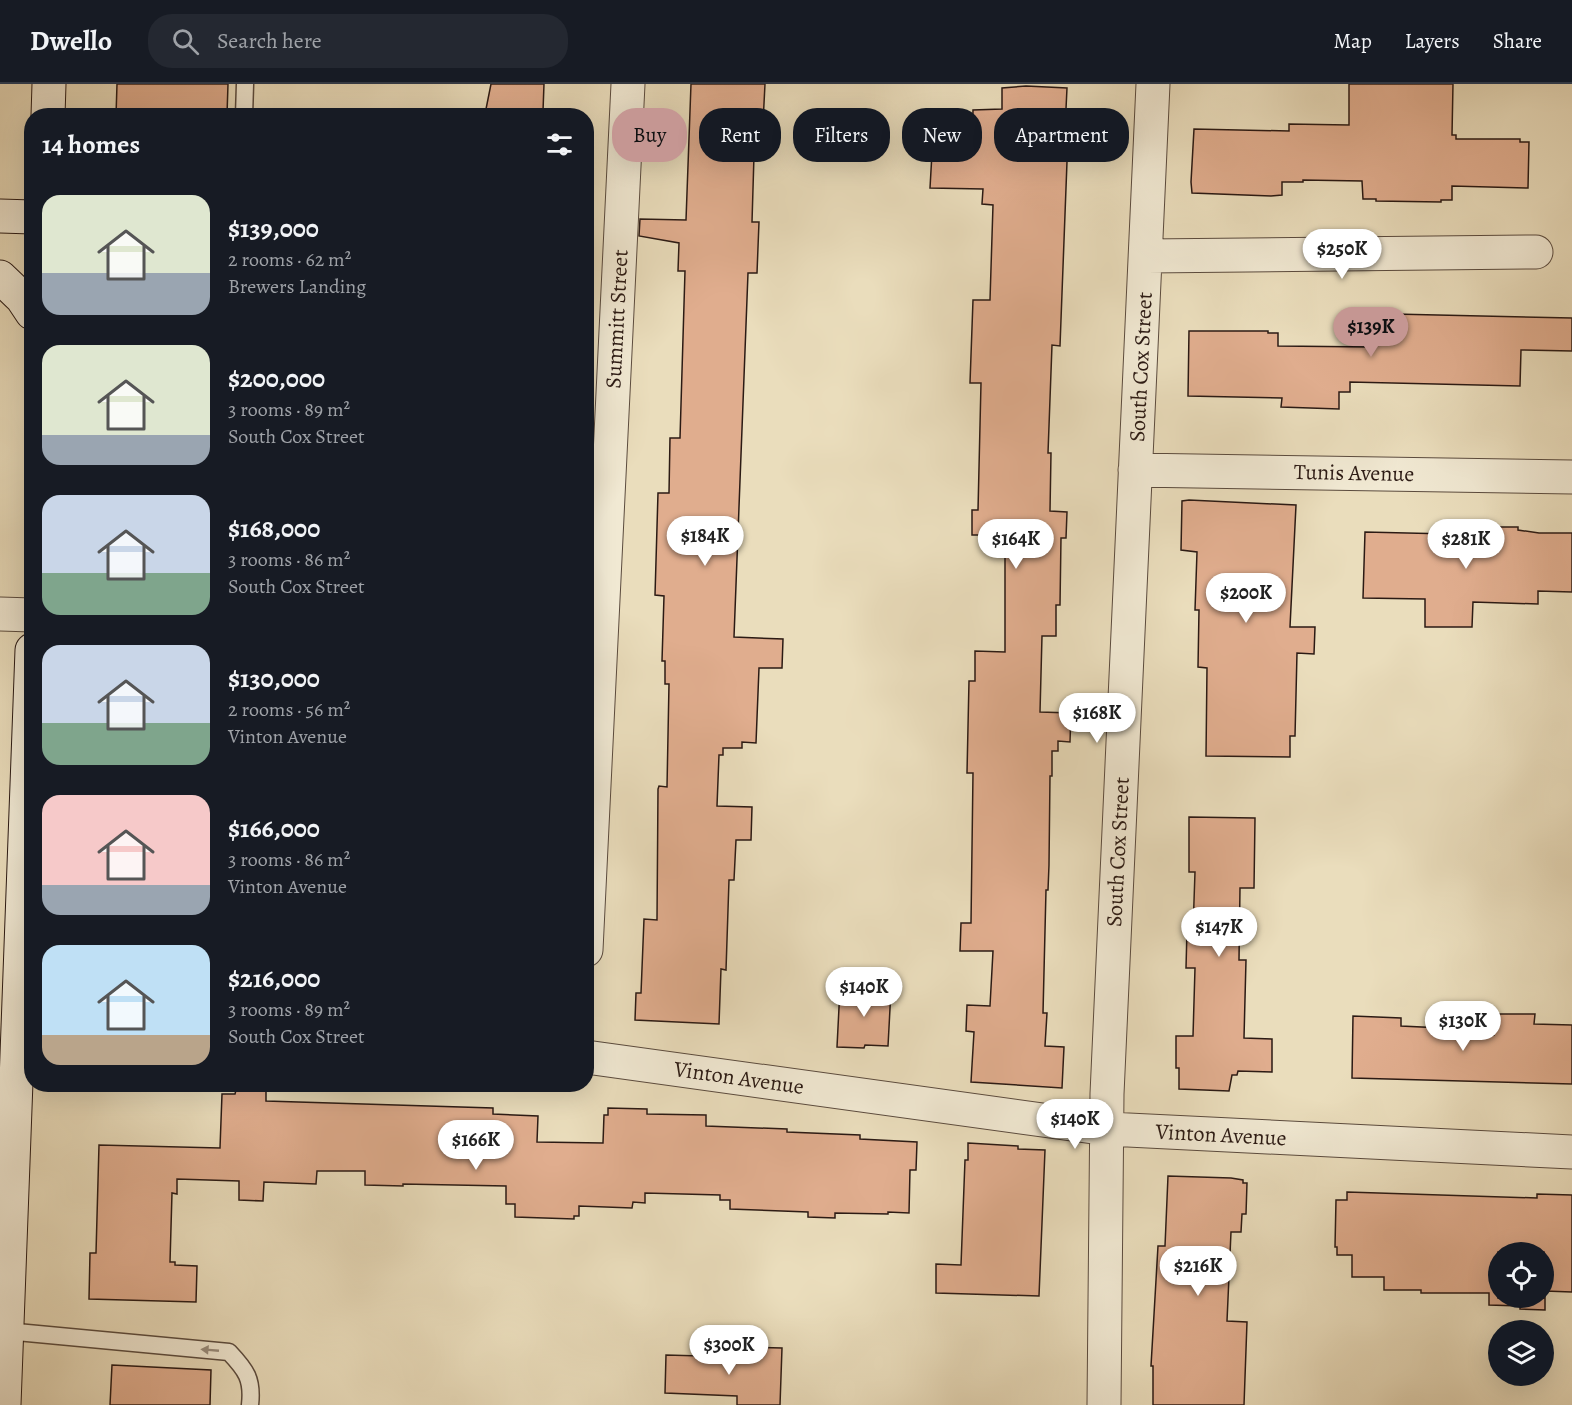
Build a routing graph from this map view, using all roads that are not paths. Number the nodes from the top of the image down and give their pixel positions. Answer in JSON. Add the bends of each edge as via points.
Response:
{"nodes":[{"id":1,"x":49,"y":84,"type":"edge"},
{"id":2,"x":245,"y":84,"type":"edge"},
{"id":3,"x":628,"y":84,"type":"edge"},
{"id":4,"x":1153,"y":84,"type":"edge"},
{"id":5,"x":48,"y":108,"type":"edge"},
{"id":6,"x":244,"y":108,"type":"edge"},
{"id":7,"x":0,"y":216,"type":"edge"},
{"id":8,"x":24,"y":218,"type":"edge"},
{"id":9,"x":1536,"y":252,"type":"dead end"},
{"id":10,"x":1147,"y":256,"type":"junction"},
{"id":11,"x":0,"y":277,"type":"edge"},
{"id":12,"x":24,"y":301,"type":"edge"},
{"id":13,"x":1135,"y":470,"type":"junction"},
{"id":14,"x":1572,"y":477,"type":"edge"},
{"id":15,"x":0,"y":614,"type":"edge"},
{"id":16,"x":24,"y":615,"type":"edge"},
{"id":17,"x":594,"y":785,"type":"edge"},
{"id":18,"x":24,"y":827,"type":"edge"},
{"id":19,"x":16,"y":1004,"type":"edge"},
{"id":20,"x":594,"y":1058,"type":"edge"},
{"id":21,"x":1108,"y":1129,"type":"junction"},
{"id":22,"x":1572,"y":1152,"type":"edge"},
{"id":23,"x":6,"y":1331,"type":"junction"},
{"id":24,"x":4,"y":1405,"type":"edge"},
{"id":25,"x":250,"y":1405,"type":"edge"},
{"id":26,"x":1104,"y":1405,"type":"edge"}],
"edges":[{"from":1,"to":5,"type":"street"},
{"from":2,"to":6,"type":"lane"},
{"from":3,"to":17,"type":"street","name":"Summitt Street"},
{"from":4,"to":10,"type":"street","name":"South Cox Street"},
{"from":7,"to":8,"type":"street"},
{"from":9,"to":10,"type":"street"},
{"from":10,"to":13,"type":"street","name":"South Cox Street"},
{"from":11,"to":12,"type":"street"},
{"from":13,"to":14,"type":"street","name":"Tunis Avenue"},
{"from":13,"to":21,"type":"street","name":"South Cox Street"},
{"from":15,"to":16,"type":"street"},
{"from":18,"to":19,"type":"street"},
{"from":19,"to":23,"type":"street"},
{"from":20,"to":21,"type":"street","name":"Vinton Avenue"},
{"from":21,"to":22,"type":"street","name":"Vinton Avenue"},
{"from":21,"to":26,"type":"street","name":"South Cox Street"},
{"from":23,"to":24,"type":"street"},
{"from":25,"to":23,"type":"lane","one_way":true,"via":[[252,1388],[244,1368],[229,1352]]}]}
